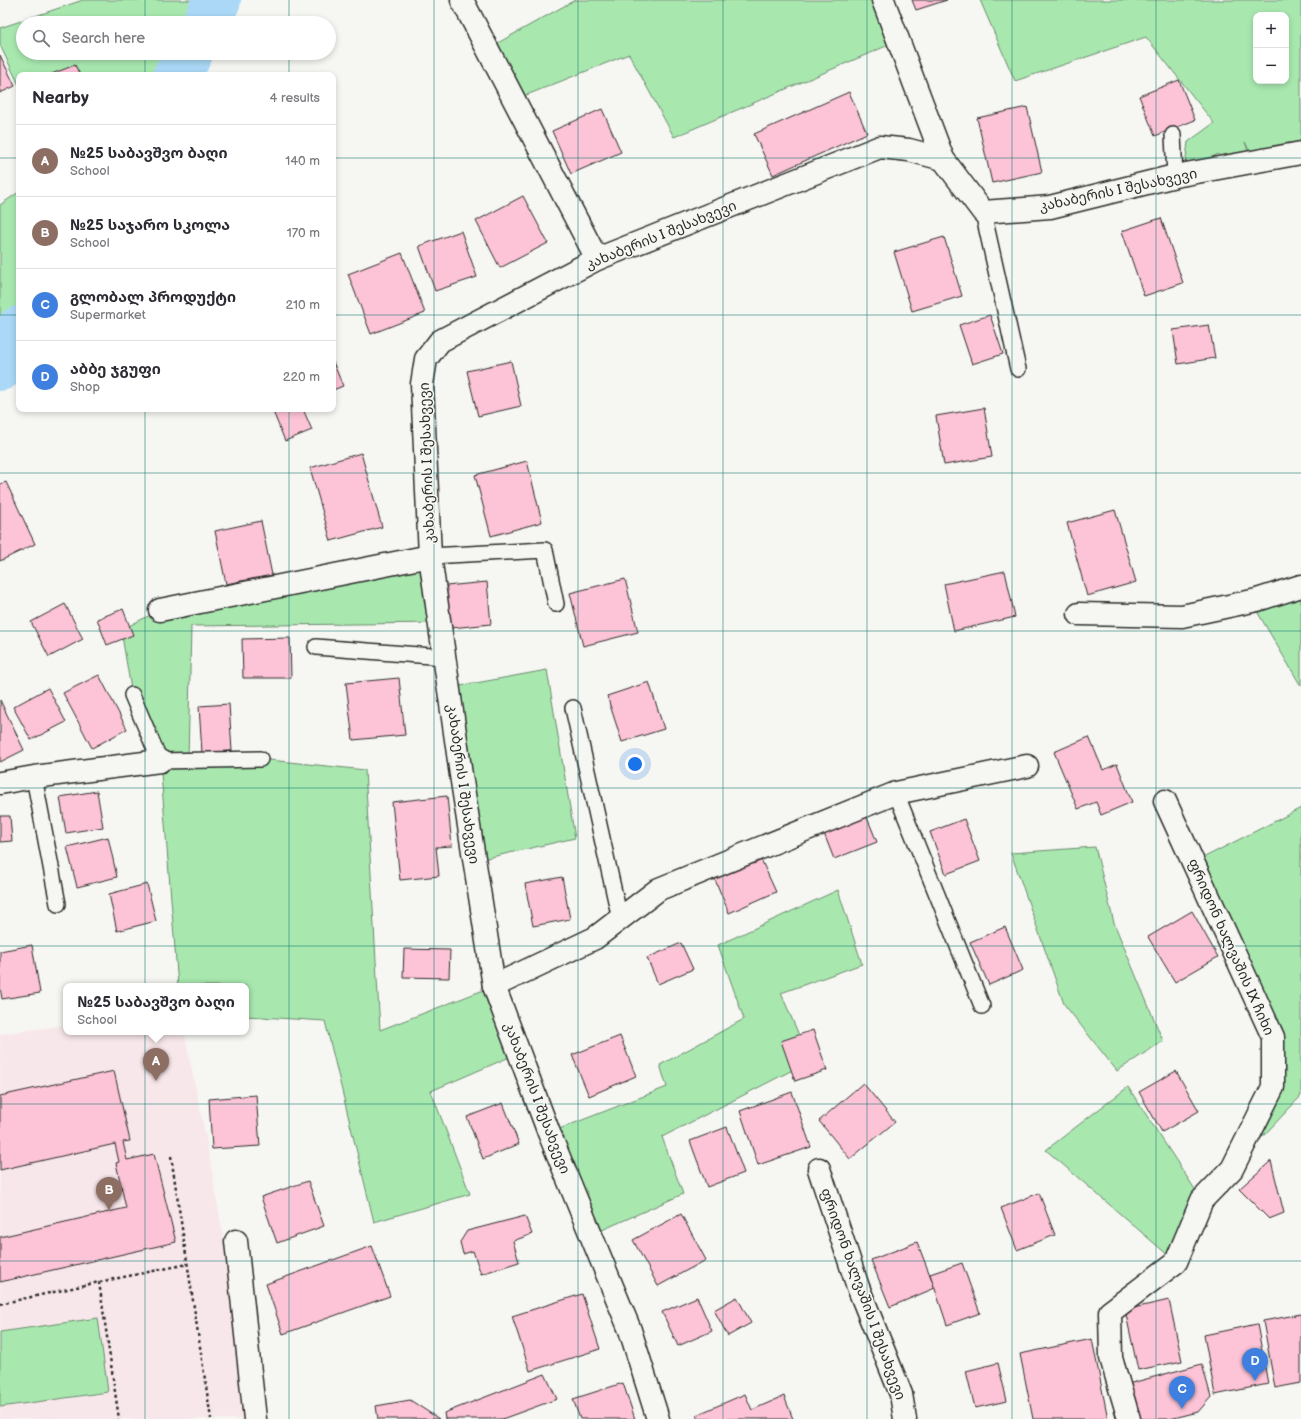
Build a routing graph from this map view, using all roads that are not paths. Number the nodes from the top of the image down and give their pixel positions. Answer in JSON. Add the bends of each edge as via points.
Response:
{"nodes":[{"id":1,"x":462,"y":0,"type":"edge"},
{"id":2,"x":883,"y":0,"type":"edge"},
{"id":3,"x":1173,"y":135,"type":"dead end"},
{"id":4,"x":1301,"y":153,"type":"edge"},
{"id":5,"x":943,"y":159,"type":"junction"},
{"id":6,"x":1175,"y":176,"type":"junction"},
{"id":7,"x":983,"y":212,"type":"junction"},
{"id":8,"x":598,"y":259,"type":"junction"},
{"id":9,"x":1018,"y":368,"type":"dead end"},
{"id":10,"x":430,"y":556,"type":"junction"},
{"id":11,"x":1301,"y":586,"type":"edge"},
{"id":12,"x":556,"y":604,"type":"dead end"},
{"id":13,"x":160,"y":610,"type":"dead end"},
{"id":14,"x":1079,"y":614,"type":"dead end"},
{"id":15,"x":316,"y":647,"type":"dead end"},
{"id":16,"x":444,"y":657,"type":"junction"},
{"id":17,"x":132,"y":695,"type":"dead end"},
{"id":18,"x":573,"y":708,"type":"dead end"},
{"id":19,"x":260,"y":759,"type":"dead end"},
{"id":20,"x":160,"y":761,"type":"junction"},
{"id":21,"x":1027,"y":766,"type":"dead end"},
{"id":22,"x":34,"y":777,"type":"junction"},
{"id":23,"x":0,"y":783,"type":"edge"},
{"id":24,"x":896,"y":793,"type":"junction"},
{"id":25,"x":1165,"y":801,"type":"dead end"},
{"id":26,"x":58,"y":904,"type":"dead end"},
{"id":27,"x":620,"y":920,"type":"junction"},
{"id":28,"x":494,"y":986,"type":"junction"},
{"id":29,"x":982,"y":1006,"type":"dead end"},
{"id":30,"x":819,"y":1169,"type":"dead end"},
{"id":31,"x":236,"y":1241,"type":"dead end"},
{"id":32,"x":255,"y":1419,"type":"edge"},
{"id":33,"x":658,"y":1419,"type":"edge"},
{"id":34,"x":905,"y":1419,"type":"edge"},
{"id":35,"x":1128,"y":1419,"type":"edge"}],
"edges":[{"from":1,"to":8,"type":"street"},
{"from":2,"to":5,"type":"street"},
{"from":3,"to":6,"type":"lane"},
{"from":4,"to":6,"type":"street","name":"კახაბერის I შესახვევი"},
{"from":5,"to":7,"type":"street"},
{"from":5,"to":8,"type":"street","name":"კახაბერის I შესახვევი","via":[[909,150],[880,147]]},
{"from":6,"to":7,"type":"street","name":"კახაბერის I შესახვევი","via":[[1050,207]]},
{"from":7,"to":9,"type":"lane"},
{"from":8,"to":10,"type":"street","name":"კახაბერის I შესახვევი","via":[[440,341],[426,360],[422,384]]},
{"from":10,"to":12,"type":"lane","via":[[545,550]]},
{"from":10,"to":13,"type":"street"},
{"from":10,"to":16,"type":"street","name":"კახაბერის I შესახვევი"},
{"from":11,"to":14,"type":"street","via":[[1257,600],[1182,616]]},
{"from":15,"to":16,"type":"lane"},
{"from":16,"to":28,"type":"street","name":"კახაბერის I შესახვევი"},
{"from":17,"to":20,"type":"lane"},
{"from":18,"to":27,"type":"lane"},
{"from":19,"to":20,"type":"lane"},
{"from":20,"to":22,"type":"street"},
{"from":21,"to":24,"type":"street"},
{"from":22,"to":23,"type":"street"},
{"from":22,"to":26,"type":"lane"},
{"from":24,"to":27,"type":"street","via":[[659,889]]},
{"from":24,"to":29,"type":"lane"},
{"from":25,"to":35,"type":"street","name":"ფრიდონ ხალვაშის IX ჩიხი","via":[[1272,1037],[1273,1087],[1232,1169],[1202,1200],[1176,1262],[1110,1312],[1111,1358]]},
{"from":27,"to":28,"type":"street","via":[[595,938]]},
{"from":28,"to":33,"type":"street","name":"კახაბერის I შესახვევი","via":[[549,1133],[630,1330]]},
{"from":30,"to":34,"type":"street","name":"ფრიდონ ხალვაშის I შესახვევი","via":[[858,1287],[901,1394]]},
{"from":31,"to":32,"type":"street"}]}
